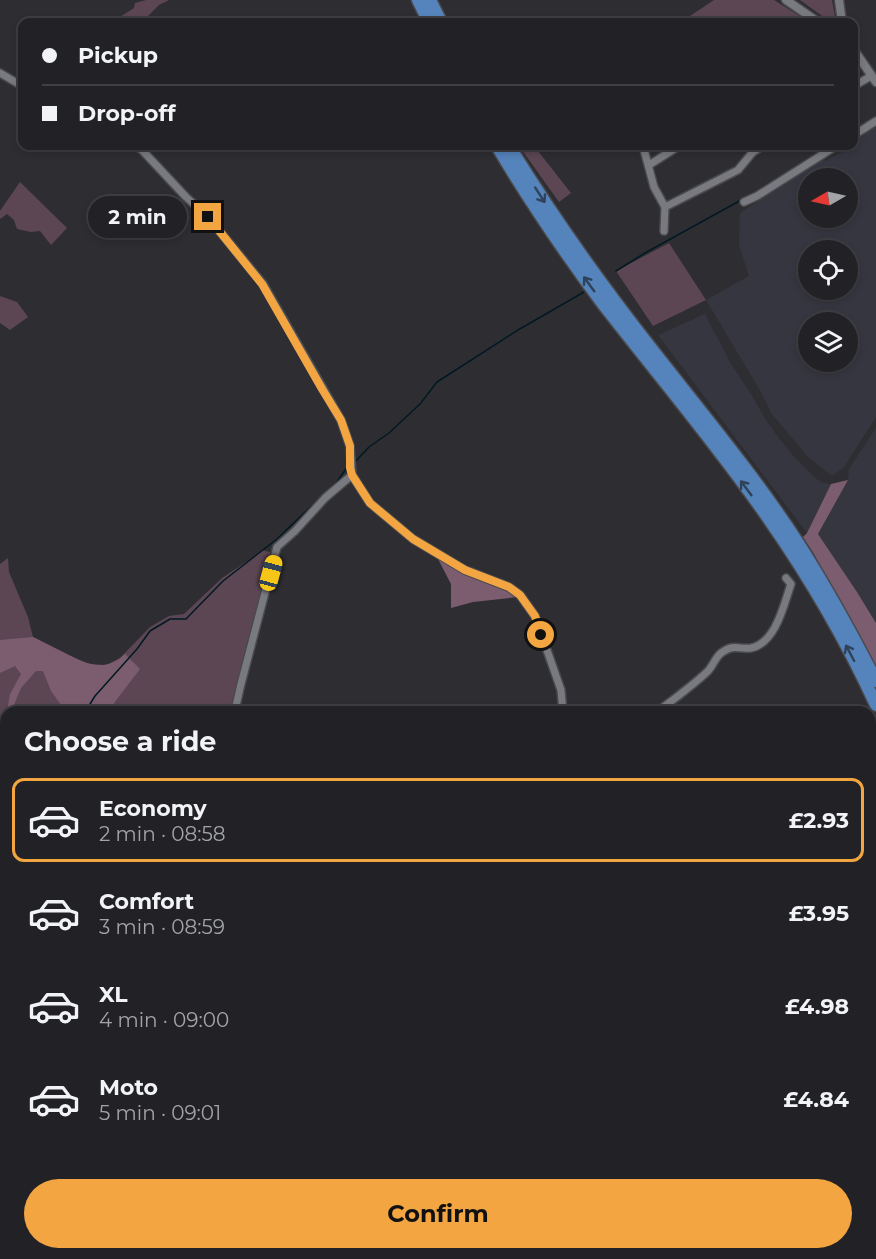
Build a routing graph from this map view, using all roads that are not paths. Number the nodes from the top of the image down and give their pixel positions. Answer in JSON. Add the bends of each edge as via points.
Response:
{"nodes":[{"id":1,"x":418,"y":0,"type":"edge"},
{"id":2,"x":430,"y":0,"type":"edge"},
{"id":3,"x":786,"y":0,"type":"edge"},
{"id":4,"x":839,"y":0,"type":"edge"},
{"id":5,"x":427,"y":18,"type":"edge"},
{"id":6,"x":439,"y":18,"type":"edge"},
{"id":7,"x":812,"y":18,"type":"edge"},
{"id":8,"x":841,"y":18,"type":"edge"},
{"id":9,"x":858,"y":56,"type":"edge"},
{"id":10,"x":0,"y":73,"type":"edge"},
{"id":11,"x":874,"y":79,"type":"edge"},
{"id":12,"x":18,"y":83,"type":"edge"},
{"id":13,"x":858,"y":85,"type":"edge"},
{"id":14,"x":876,"y":122,"type":"edge"},
{"id":15,"x":858,"y":133,"type":"edge"},
{"id":16,"x":142,"y":150,"type":"edge"},
{"id":17,"x":500,"y":150,"type":"edge"},
{"id":18,"x":512,"y":150,"type":"edge"},
{"id":19,"x":644,"y":150,"type":"edge"},
{"id":20,"x":673,"y":150,"type":"edge"},
{"id":21,"x":758,"y":150,"type":"edge"},
{"id":22,"x":830,"y":150,"type":"edge"},
{"id":23,"x":649,"y":165,"type":"junction"},
{"id":24,"x":744,"y":202,"type":"dead end"},
{"id":25,"x":665,"y":207,"type":"junction"},
{"id":26,"x":664,"y":231,"type":"dead end"},
{"id":27,"x":352,"y":475,"type":"junction"},
{"id":28,"x":786,"y":578,"type":"dead end"},
{"id":29,"x":876,"y":681,"type":"edge"},
{"id":30,"x":876,"y":705,"type":"edge"},
{"id":31,"x":236,"y":706,"type":"edge"},
{"id":32,"x":562,"y":706,"type":"edge"},
{"id":33,"x":664,"y":706,"type":"edge"}],
"edges":[{"from":1,"to":5,"type":"highway"},
{"from":2,"to":6,"type":"highway"},
{"from":3,"to":7,"type":"street"},
{"from":4,"to":8,"type":"street"},
{"from":9,"to":11,"type":"street"},
{"from":10,"to":12,"type":"street"},
{"from":11,"to":13,"type":"street"},
{"from":14,"to":15,"type":"street"},
{"from":16,"to":27,"type":"street","via":[[208,217],[262,284],[341,420],[350,446]]},
{"from":30,"to":17,"type":"highway","one_way":true,"via":[[788,548],[723,456],[567,255]]},
{"from":18,"to":29,"type":"highway","one_way":true,"via":[[610,296],[757,484],[797,542]]},
{"from":19,"to":23,"type":"street"},
{"from":20,"to":23,"type":"street"},
{"from":21,"to":25,"type":"street","via":[[738,170]]},
{"from":22,"to":24,"type":"street"},
{"from":23,"to":25,"type":"street","via":[[654,188]]},
{"from":25,"to":26,"type":"street"},
{"from":27,"to":31,"type":"street","via":[[277,547]]},
{"from":27,"to":32,"type":"street","via":[[370,503],[413,539],[465,570],[520,595],[535,616],[561,690]]},
{"from":28,"to":33,"type":"street","via":[[791,584],[776,628],[765,640],[758,646],[733,647],[719,654],[709,670]]}]}
